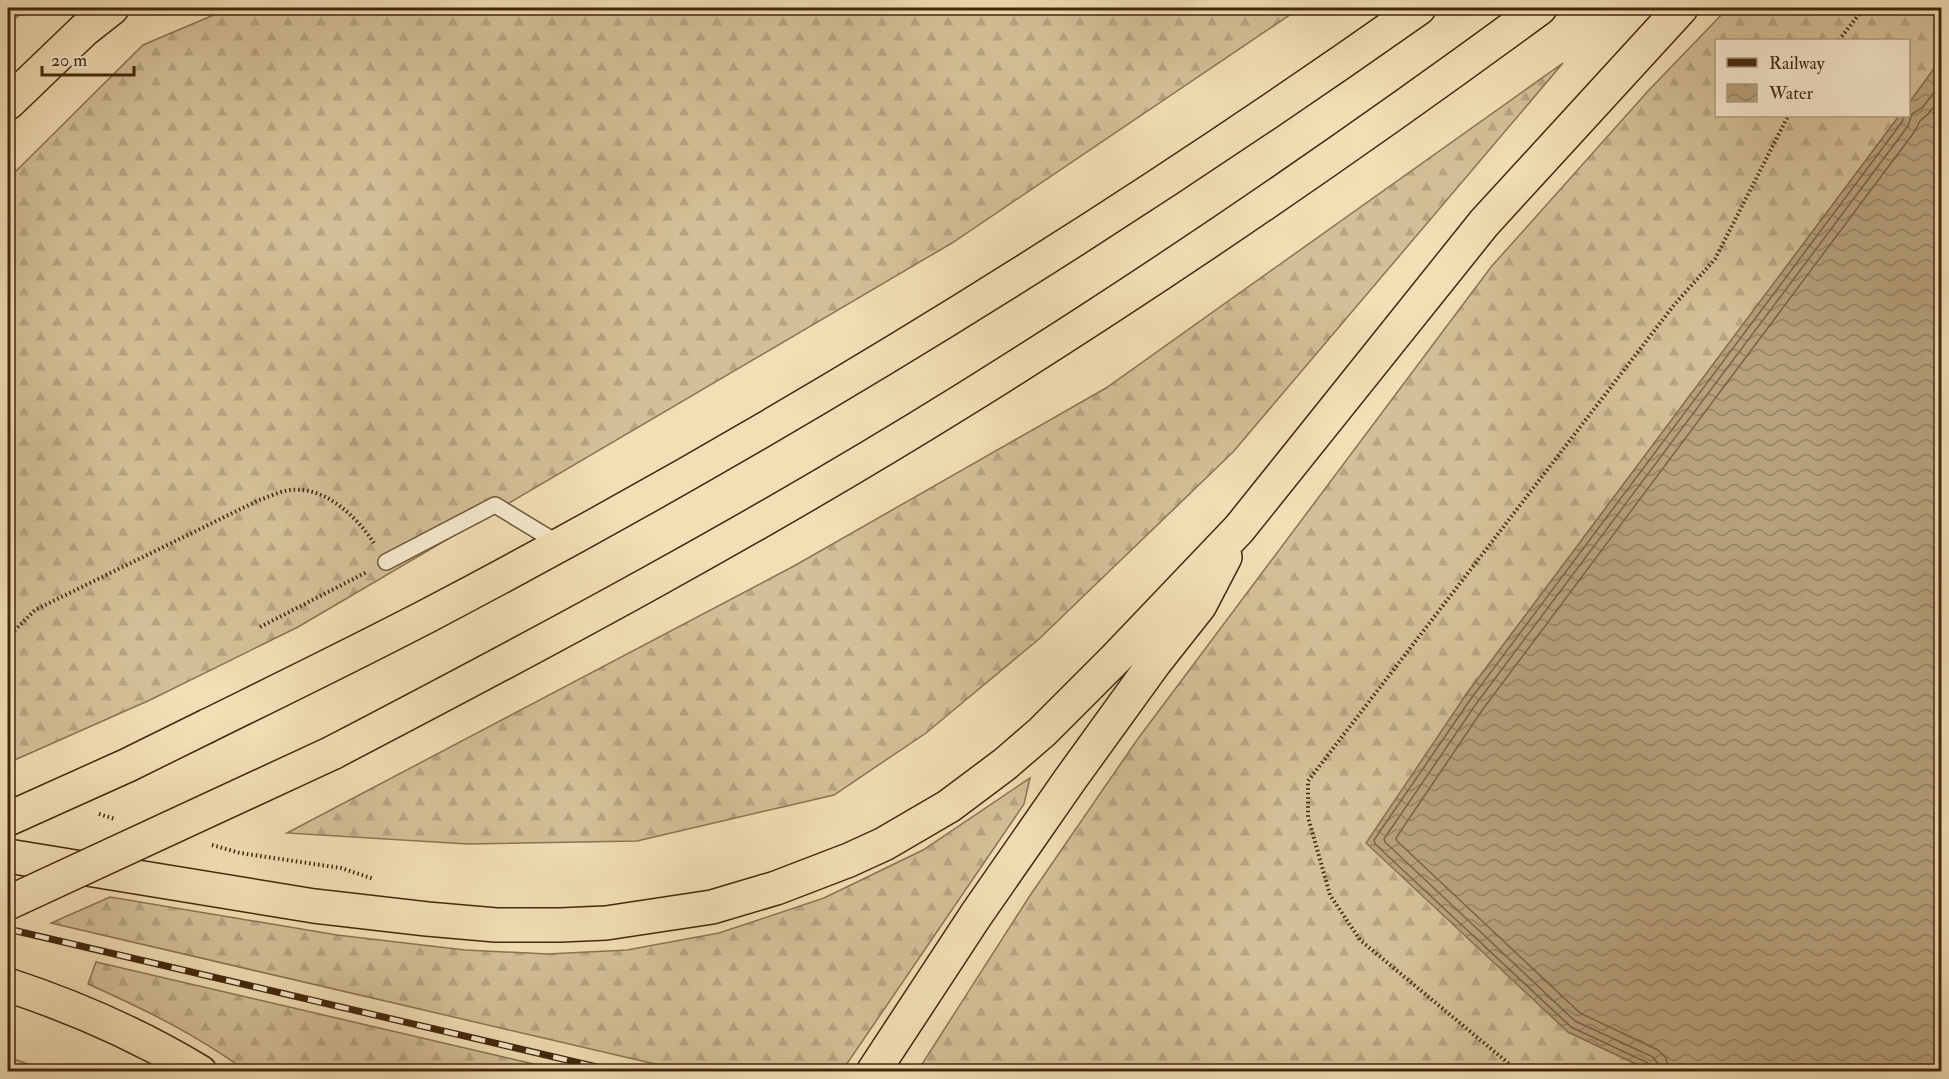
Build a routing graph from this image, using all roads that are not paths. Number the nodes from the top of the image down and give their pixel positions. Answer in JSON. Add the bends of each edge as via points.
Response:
{"nodes":[{"id":1,"x":112,"y":8,"type":"edge"},
{"id":2,"x":1419,"y":8,"type":"edge"},
{"id":3,"x":1540,"y":8,"type":"edge"},
{"id":4,"x":1681,"y":8,"type":"edge"},
{"id":5,"x":8,"y":103,"type":"edge"},
{"id":6,"x":1239,"y":529,"type":"junction"},
{"id":7,"x":561,"y":545,"type":"junction"},
{"id":8,"x":386,"y":562,"type":"road end"},
{"id":9,"x":8,"y":819,"type":"edge"},
{"id":10,"x":8,"y":856,"type":"edge"},
{"id":11,"x":8,"y":903,"type":"edge"},
{"id":12,"x":8,"y":985,"type":"edge"},
{"id":13,"x":200,"y":1071,"type":"edge"},
{"id":14,"x":873,"y":1071,"type":"edge"}],
"edges":[{"from":1,"to":5,"type":"highway","via":[[33,76]]},
{"from":2,"to":7,"type":"highway","via":[[1221,144],[961,311]]},
{"from":3,"to":11,"type":"highway","bridge":true,"via":[[1430,89],[1148,282],[960,402],[691,560],[332,753]]},
{"from":4,"to":6,"type":"highway","via":[[1484,223]]},
{"from":6,"to":10,"type":"highway","via":[[1057,717],[979,784],[884,844],[812,875],[738,900],[606,923],[496,925],[314,906]]},
{"from":6,"to":14,"type":"highway","via":[[1200,605],[1069,780]]},
{"from":7,"to":8,"type":"lane","via":[[495,505]]},
{"from":7,"to":9,"type":"highway","bridge":true,"via":[[207,726]]},
{"from":12,"to":13,"type":"highway","via":[[127,1031]]}]}
